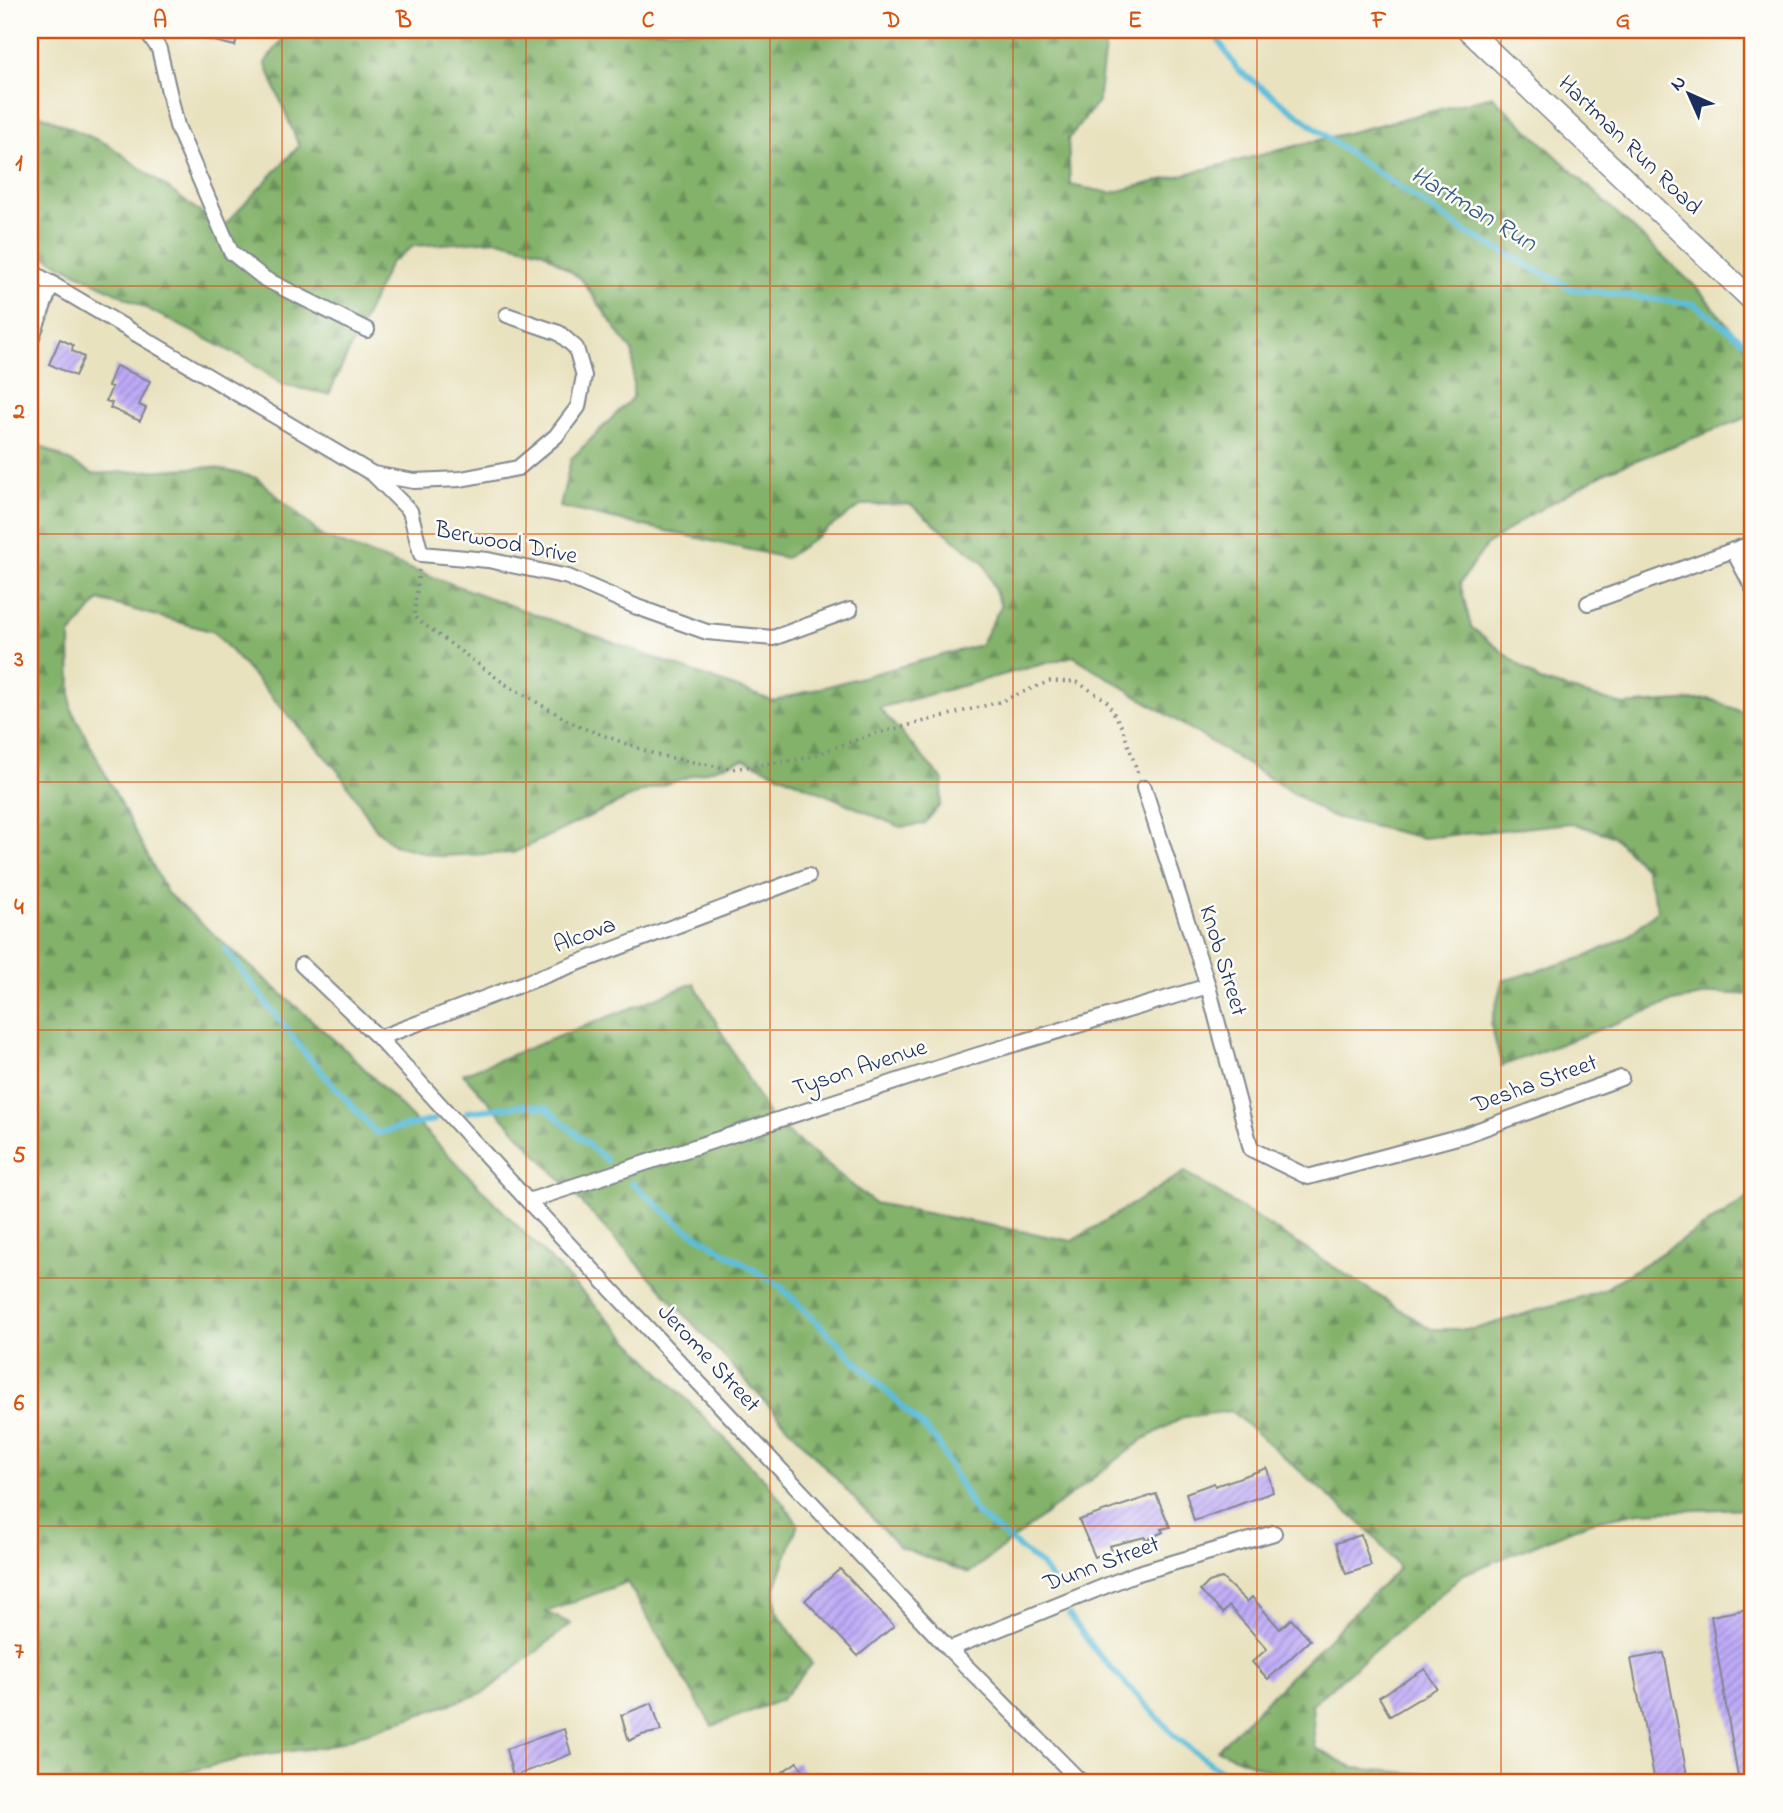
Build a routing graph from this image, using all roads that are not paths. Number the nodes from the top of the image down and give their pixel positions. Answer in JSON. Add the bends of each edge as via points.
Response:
{"nodes":[{"id":1,"x":146,"y":30,"type":"edge"},
{"id":2,"x":1468,"y":30,"type":"edge"},
{"id":3,"x":30,"y":271,"type":"edge"},
{"id":4,"x":52,"y":283,"type":"junction"},
{"id":5,"x":1753,"y":302,"type":"edge"},
{"id":6,"x":507,"y":315,"type":"dead end"},
{"id":7,"x":367,"y":330,"type":"dead end"},
{"id":8,"x":30,"y":342,"type":"edge"},
{"id":9,"x":373,"y":474,"type":"junction"},
{"id":10,"x":1753,"y":543,"type":"edge"},
{"id":11,"x":1733,"y":550,"type":"junction"},
{"id":12,"x":1753,"y":588,"type":"edge"},
{"id":13,"x":1588,"y":603,"type":"dead end"},
{"id":14,"x":850,"y":610,"type":"dead end"},
{"id":15,"x":1144,"y":788,"type":"road end"},
{"id":16,"x":808,"y":876,"type":"dead end"},
{"id":17,"x":302,"y":965,"type":"dead end"},
{"id":18,"x":1208,"y":986,"type":"junction"},
{"id":19,"x":379,"y":1038,"type":"junction"},
{"id":20,"x":1621,"y":1078,"type":"dead end"},
{"id":21,"x":1251,"y":1149,"type":"joint"},
{"id":22,"x":528,"y":1201,"type":"junction"},
{"id":23,"x":1275,"y":1533,"type":"dead end"},
{"id":24,"x":949,"y":1649,"type":"junction"},
{"id":25,"x":1082,"y":1783,"type":"edge"}],
"edges":[{"from":1,"to":7,"type":"street","via":[[159,49],[177,126],[231,252],[265,278]]},
{"from":2,"to":5,"type":"main road","name":"Hartman Run Road"},
{"from":3,"to":4,"type":"street","name":"Berwood Drive"},
{"from":4,"to":8,"type":"street"},
{"from":4,"to":9,"type":"street","name":"Berwood Drive"},
{"from":6,"to":9,"type":"street","via":[[559,333],[576,348],[584,376],[578,407],[556,436],[517,468],[461,479],[414,481]]},
{"from":9,"to":14,"type":"street","name":"Berwood Drive","via":[[410,512],[421,554],[488,560],[568,577],[707,632],[773,638]]},
{"from":10,"to":11,"type":"street"},
{"from":11,"to":12,"type":"street"},
{"from":11,"to":13,"type":"street"},
{"from":15,"to":18,"type":"street","name":"Knob Street"},
{"from":16,"to":19,"type":"street","name":"Alcova"},
{"from":17,"to":19,"type":"street","name":"Jerome Street"},
{"from":18,"to":21,"type":"street","name":"Knob Street"},
{"from":18,"to":22,"type":"street","name":"Tyson Avenue","via":[[978,1055]]},
{"from":19,"to":22,"type":"street","name":"Jerome Street"},
{"from":20,"to":21,"type":"street","name":"Desha Street","via":[[1465,1135],[1308,1177]]},
{"from":22,"to":24,"type":"street","name":"Jerome Street"},
{"from":23,"to":24,"type":"street","name":"Dunn Street","via":[[1135,1574]]},
{"from":24,"to":25,"type":"street","name":"Jerome Street"}]}
